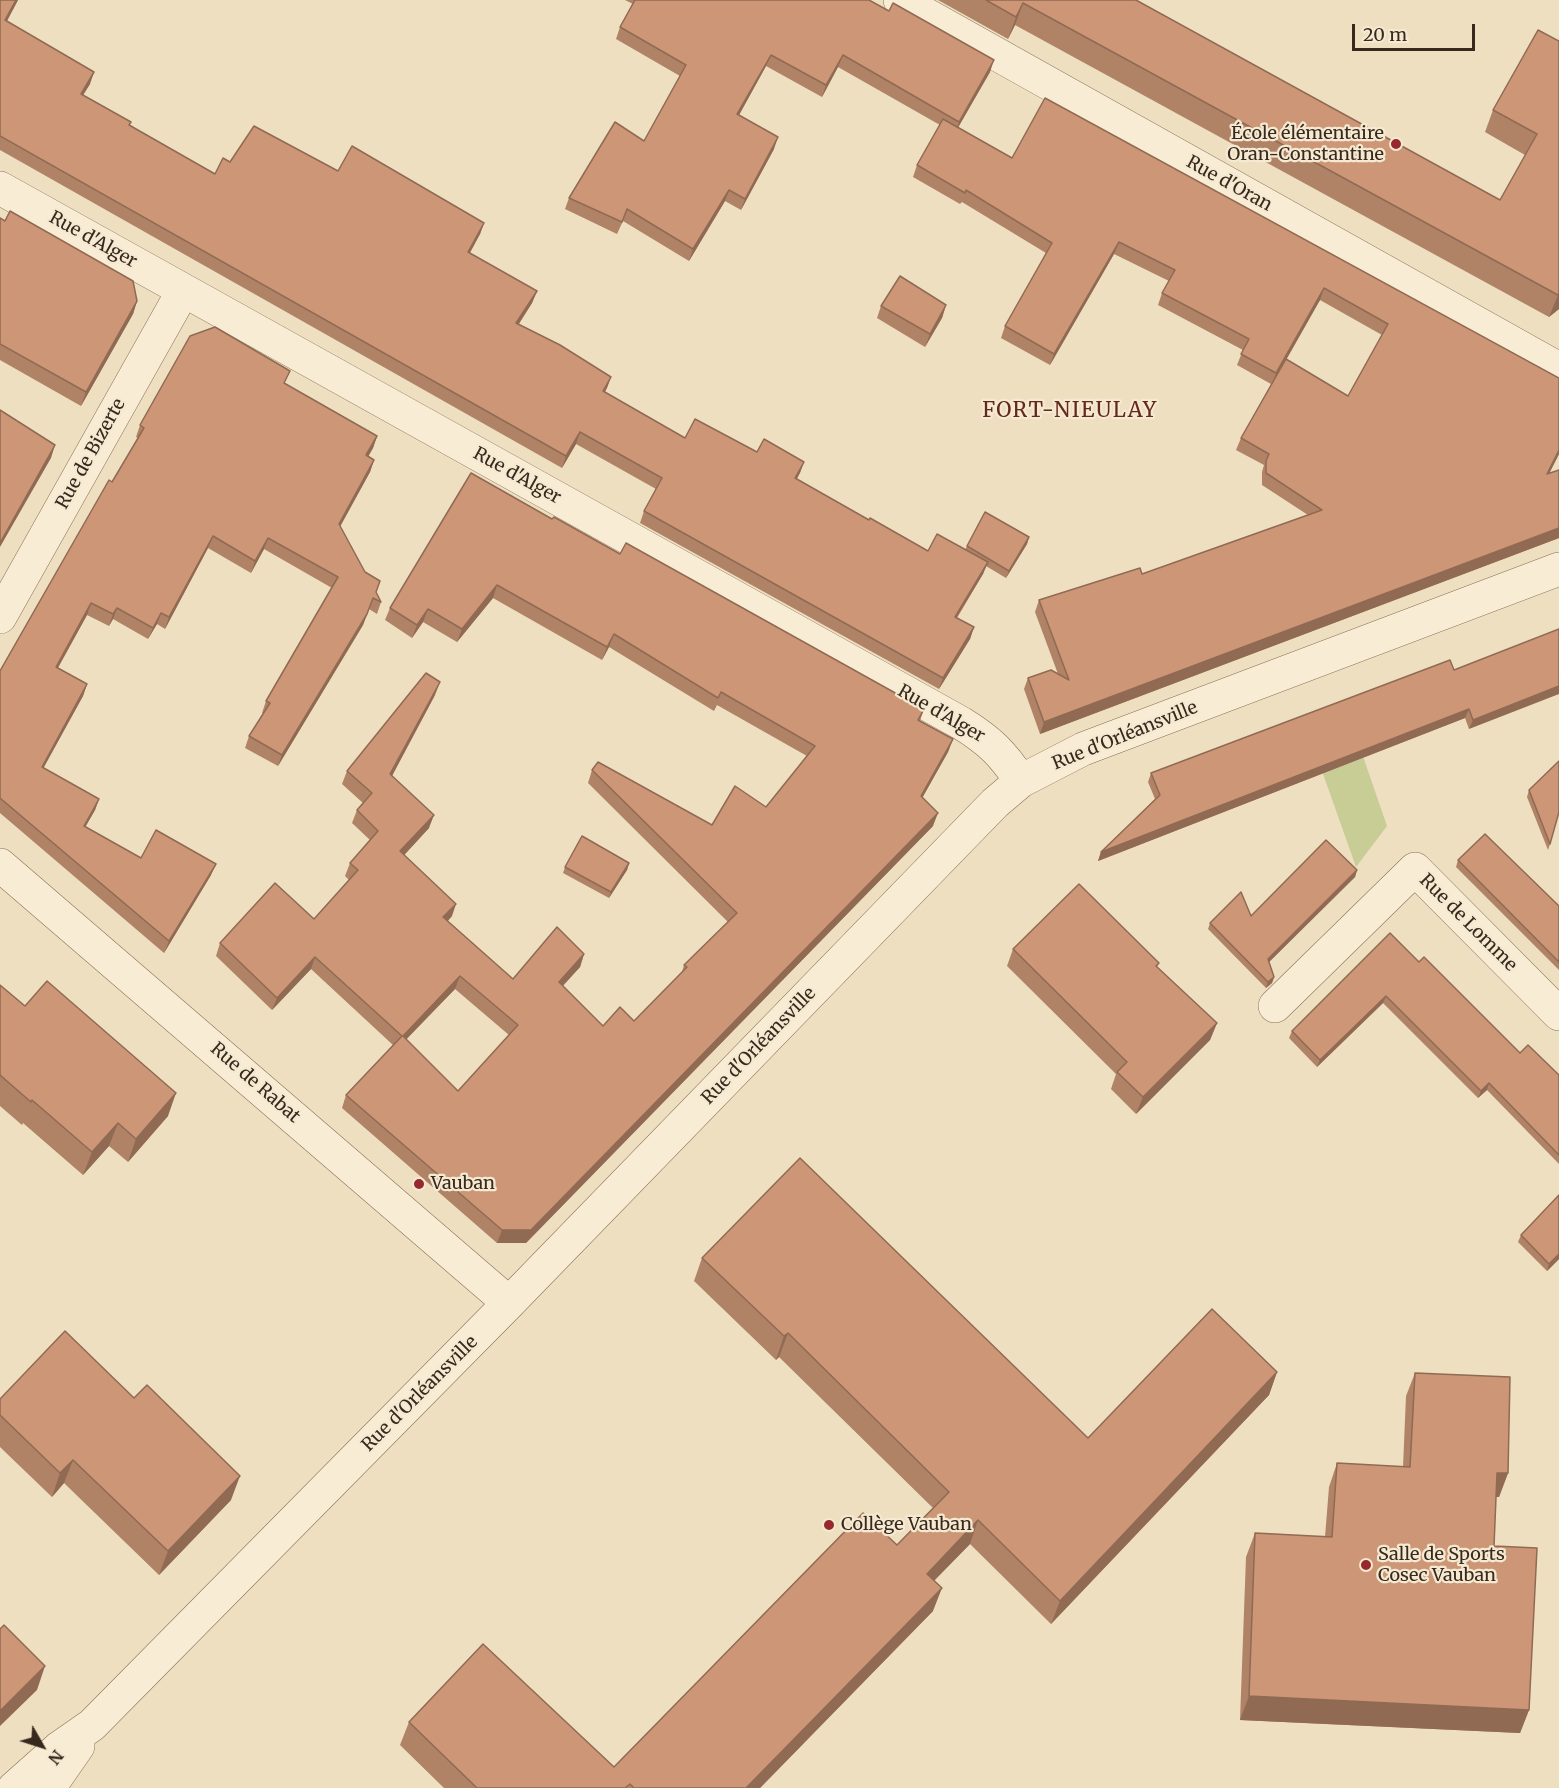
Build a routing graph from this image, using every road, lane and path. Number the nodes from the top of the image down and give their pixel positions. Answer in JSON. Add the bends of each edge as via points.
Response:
{"nodes":[{"id":1,"x":900,"y":0,"type":"edge"},
{"id":2,"x":0,"y":188,"type":"edge"},
{"id":3,"x":183,"y":291,"type":"junction"},
{"id":4,"x":1559,"y":369,"type":"edge"},
{"id":5,"x":1559,"y":569,"type":"edge"},
{"id":6,"x":0,"y":617,"type":"edge"},
{"id":7,"x":1021,"y":781,"type":"junction"},
{"id":8,"x":0,"y":865,"type":"edge"},
{"id":9,"x":1275,"y":1006,"type":"dead end"},
{"id":10,"x":1559,"y":1014,"type":"edge"},
{"id":11,"x":509,"y":1303,"type":"junction"},
{"id":12,"x":92,"y":1725,"type":"junction"},
{"id":13,"x":14,"y":1788,"type":"edge"},
{"id":14,"x":49,"y":1788,"type":"edge"}],
"edges":[{"from":1,"to":4,"type":"street","name":"Rue d'Oran"},
{"from":2,"to":3,"type":"street","name":"Rue d'Alger"},
{"from":3,"to":6,"type":"street","name":"Rue de Bizerte"},
{"from":3,"to":7,"type":"street","name":"Rue d'Alger","via":[[961,723],[993,744]]},
{"from":5,"to":7,"type":"street","name":"Rue d'Orléansville","via":[[1083,749]]},
{"from":7,"to":11,"type":"street","name":"Rue d'Orléansville"},
{"from":8,"to":11,"type":"street","name":"Rue de Rabat"},
{"from":9,"to":10,"type":"street","name":"Rue de Lomme","via":[[1414,869]]},
{"from":11,"to":12,"type":"street","name":"Rue d'Orléansville"},
{"from":12,"to":13,"type":"street","name":"Rue d'Orléansville"},
{"from":12,"to":14,"type":"street","name":"Rue d'Orléansville"}]}
